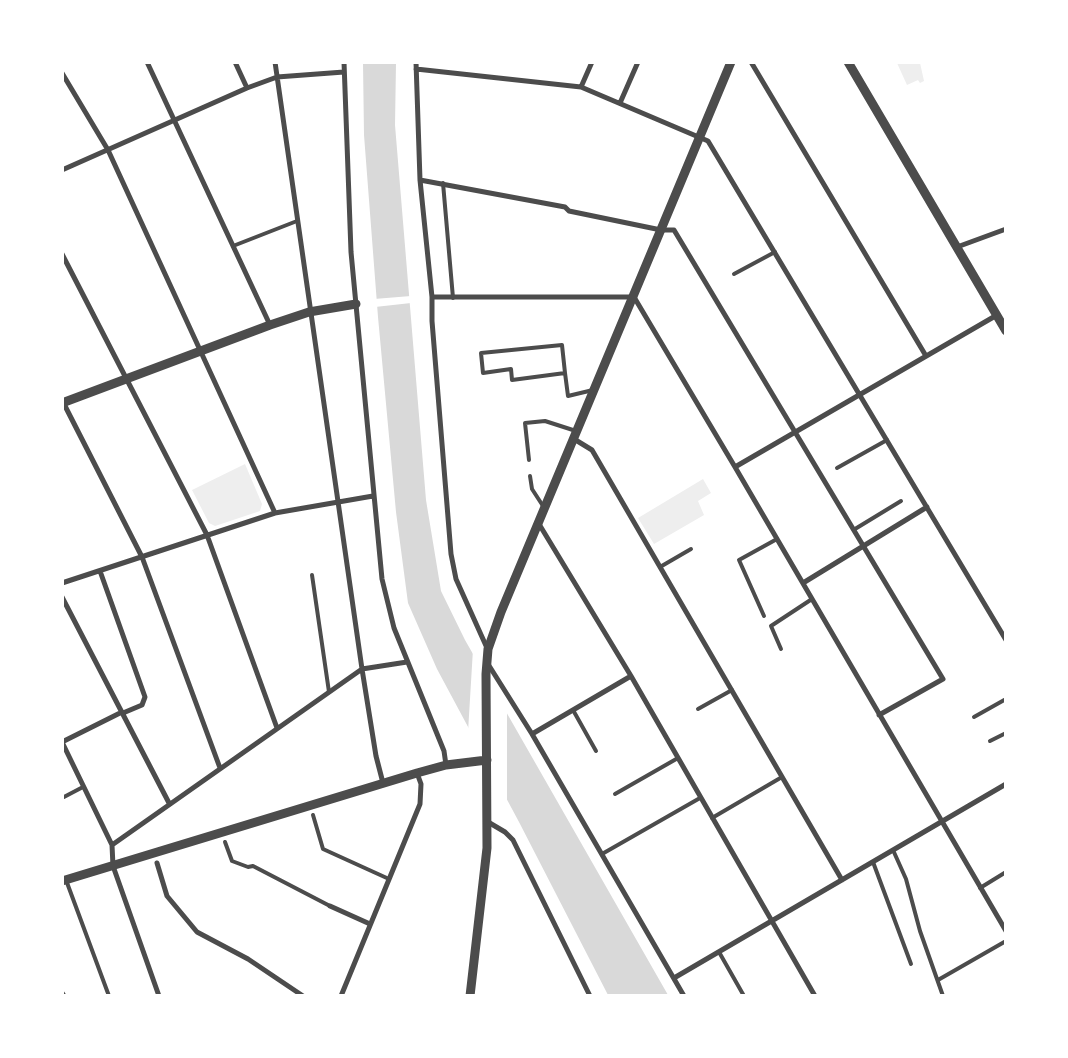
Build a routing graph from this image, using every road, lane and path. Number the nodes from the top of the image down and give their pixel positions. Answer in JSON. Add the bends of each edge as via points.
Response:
{"nodes":[{"id":1,"x":147,"y":62,"type":"edge"},
{"id":2,"x":235,"y":62,"type":"edge"},
{"id":3,"x":276,"y":62,"type":"edge"},
{"id":4,"x":344,"y":62,"type":"edge"},
{"id":5,"x":592,"y":62,"type":"edge"},
{"id":6,"x":638,"y":62,"type":"edge"},
{"id":7,"x":731,"y":62,"type":"edge"},
{"id":8,"x":751,"y":62,"type":"edge"},
{"id":9,"x":848,"y":62,"type":"edge"},
{"id":10,"x":416,"y":66,"type":"edge"},
{"id":11,"x":344,"y":72,"type":"junction"},
{"id":12,"x":62,"y":73,"type":"edge"},
{"id":13,"x":278,"y":77,"type":"junction"},
{"id":14,"x":581,"y":87,"type":"junction"},
{"id":15,"x":247,"y":88,"type":"junction"},
{"id":16,"x":620,"y":103,"type":"junction"},
{"id":17,"x":174,"y":121,"type":"junction"},
{"id":18,"x":699,"y":137,"type":"junction"},
{"id":19,"x":108,"y":150,"type":"junction"},
{"id":20,"x":62,"y":170,"type":"edge"},
{"id":21,"x":420,"y":180,"type":"junction"},
{"id":22,"x":443,"y":183,"type":"junction"},
{"id":23,"x":297,"y":221,"type":"junction"},
{"id":24,"x":1006,"y":229,"type":"edge"},
{"id":25,"x":661,"y":230,"type":"junction"},
{"id":26,"x":233,"y":246,"type":"junction"},
{"id":27,"x":956,"y":248,"type":"junction"},
{"id":28,"x":775,"y":252,"type":"junction"},
{"id":29,"x":62,"y":254,"type":"edge"},
{"id":30,"x":734,"y":274,"type":"dead end"},
{"id":31,"x":432,"y":297,"type":"junction"},
{"id":32,"x":634,"y":297,"type":"junction"},
{"id":33,"x":453,"y":298,"type":"junction"},
{"id":34,"x":356,"y":304,"type":"junction"},
{"id":35,"x":310,"y":312,"type":"junction"},
{"id":36,"x":997,"y":316,"type":"junction"},
{"id":37,"x":270,"y":325,"type":"junction"},
{"id":38,"x":1006,"y":331,"type":"edge"},
{"id":39,"x":201,"y":350,"type":"junction"},
{"id":40,"x":926,"y":356,"type":"junction"},
{"id":41,"x":565,"y":373,"type":"junction"},
{"id":42,"x":127,"y":378,"type":"junction"},
{"id":43,"x":594,"y":390,"type":"junction"},
{"id":44,"x":860,"y":395,"type":"junction"},
{"id":45,"x":63,"y":402,"type":"edge"},
{"id":46,"x":797,"y":432,"type":"junction"},
{"id":47,"x":576,"y":435,"type":"junction"},
{"id":48,"x":887,"y":440,"type":"junction"},
{"id":49,"x":529,"y":460,"type":"dead end"},
{"id":50,"x":735,"y":467,"type":"junction"},
{"id":51,"x":838,"y":468,"type":"dead end"},
{"id":52,"x":530,"y":476,"type":"dead end"},
{"id":53,"x":373,"y":496,"type":"junction"},
{"id":54,"x":901,"y":501,"type":"dead end"},
{"id":55,"x":338,"y":502,"type":"junction"},
{"id":56,"x":927,"y":507,"type":"junction"},
{"id":57,"x":545,"y":508,"type":"junction"},
{"id":58,"x":275,"y":513,"type":"junction"},
{"id":59,"x":539,"y":524,"type":"junction"},
{"id":60,"x":855,"y":529,"type":"junction"},
{"id":61,"x":207,"y":535,"type":"junction"},
{"id":62,"x":777,"y":539,"type":"junction"},
{"id":63,"x":864,"y":545,"type":"junction"},
{"id":64,"x":691,"y":549,"type":"dead end"},
{"id":65,"x":142,"y":557,"type":"junction"},
{"id":66,"x":660,"y":567,"type":"junction"},
{"id":67,"x":100,"y":571,"type":"junction"},
{"id":68,"x":312,"y":575,"type":"dead end"},
{"id":69,"x":62,"y":583,"type":"edge"},
{"id":70,"x":803,"y":583,"type":"junction"},
{"id":71,"x":62,"y":597,"type":"edge"},
{"id":72,"x":812,"y":598,"type":"junction"},
{"id":73,"x":764,"y":616,"type":"dead end"},
{"id":74,"x":1006,"y":640,"type":"edge"},
{"id":75,"x":488,"y":649,"type":"junction"},
{"id":76,"x":781,"y":649,"type":"dead end"},
{"id":77,"x":486,"y":661,"type":"junction"},
{"id":78,"x":407,"y":662,"type":"junction"},
{"id":79,"x":362,"y":669,"type":"junction"},
{"id":80,"x":631,"y":676,"type":"junction"},
{"id":81,"x":732,"y":690,"type":"junction"},
{"id":82,"x":329,"y":692,"type":"junction"},
{"id":83,"x":1006,"y":699,"type":"edge"},
{"id":84,"x":698,"y":709,"type":"dead end"},
{"id":85,"x":572,"y":710,"type":"junction"},
{"id":86,"x":122,"y":713,"type":"junction"},
{"id":87,"x":879,"y":715,"type":"junction"},
{"id":88,"x":974,"y":717,"type":"dead end"},
{"id":89,"x":277,"y":728,"type":"junction"},
{"id":90,"x":1006,"y":732,"type":"edge"},
{"id":91,"x":532,"y":734,"type":"junction"},
{"id":92,"x":990,"y":741,"type":"dead end"},
{"id":93,"x":62,"y":742,"type":"edge"},
{"id":94,"x":596,"y":750,"type":"dead end"},
{"id":95,"x":678,"y":758,"type":"junction"},
{"id":96,"x":487,"y":760,"type":"junction"},
{"id":97,"x":446,"y":765,"type":"junction"},
{"id":98,"x":220,"y":768,"type":"junction"},
{"id":99,"x":418,"y":773,"type":"junction"},
{"id":100,"x":782,"y":778,"type":"junction"},
{"id":101,"x":384,"y":783,"type":"junction"},
{"id":102,"x":1006,"y":784,"type":"edge"},
{"id":103,"x":83,"y":788,"type":"junction"},
{"id":104,"x":615,"y":794,"type":"dead end"},
{"id":105,"x":62,"y":798,"type":"edge"},
{"id":106,"x":700,"y":798,"type":"junction"},
{"id":107,"x":169,"y":803,"type":"junction"},
{"id":108,"x":313,"y":815,"type":"dead end"},
{"id":109,"x":712,"y":818,"type":"junction"},
{"id":110,"x":488,"y":822,"type":"junction"},
{"id":111,"x":941,"y":822,"type":"junction"},
{"id":112,"x":225,"y":842,"type":"dead end"},
{"id":113,"x":112,"y":845,"type":"junction"},
{"id":114,"x":893,"y":850,"type":"junction"},
{"id":115,"x":602,"y":854,"type":"junction"},
{"id":116,"x":873,"y":862,"type":"junction"},
{"id":117,"x":157,"y":863,"type":"dead end"},
{"id":118,"x":112,"y":866,"type":"junction"},
{"id":119,"x":1006,"y":872,"type":"edge"},
{"id":120,"x":389,"y":878,"type":"junction"},
{"id":121,"x":64,"y":880,"type":"edge"},
{"id":122,"x":842,"y":880,"type":"junction"},
{"id":123,"x":980,"y":888,"type":"junction"},
{"id":124,"x":330,"y":906,"type":"joint"},
{"id":125,"x":1006,"y":917,"type":"edge"},
{"id":126,"x":1000,"y":921,"type":"junction"},
{"id":127,"x":772,"y":922,"type":"junction"},
{"id":128,"x":370,"y":924,"type":"junction"},
{"id":129,"x":1006,"y":931,"type":"edge"},
{"id":130,"x":1006,"y":941,"type":"edge"},
{"id":131,"x":720,"y":952,"type":"junction"},
{"id":132,"x":911,"y":964,"type":"dead end"},
{"id":133,"x":674,"y":978,"type":"junction"},
{"id":134,"x":938,"y":980,"type":"junction"},
{"id":135,"x":109,"y":996,"type":"edge"},
{"id":136,"x":159,"y":996,"type":"edge"},
{"id":137,"x":303,"y":996,"type":"edge"},
{"id":138,"x":341,"y":996,"type":"edge"},
{"id":139,"x":470,"y":996,"type":"edge"},
{"id":140,"x":590,"y":996,"type":"edge"},
{"id":141,"x":684,"y":996,"type":"edge"},
{"id":142,"x":744,"y":996,"type":"edge"},
{"id":143,"x":816,"y":996,"type":"edge"},
{"id":144,"x":943,"y":996,"type":"edge"}],
"edges":[{"from":1,"to":17,"type":"street"},
{"from":2,"to":15,"type":"street"},
{"from":3,"to":13,"type":"street"},
{"from":4,"to":11,"type":"street"},
{"from":5,"to":14,"type":"street"},
{"from":6,"to":16,"type":"street"},
{"from":7,"to":18,"type":"street"},
{"from":8,"to":40,"type":"street"},
{"from":9,"to":27,"type":"street"},
{"from":10,"to":14,"type":"street"},
{"from":10,"to":21,"type":"street"},
{"from":11,"to":13,"type":"street"},
{"from":11,"to":34,"type":"street"},
{"from":12,"to":19,"type":"street"},
{"from":13,"to":15,"type":"street"},
{"from":13,"to":23,"type":"street"},
{"from":14,"to":16,"type":"street"},
{"from":15,"to":17,"type":"street"},
{"from":16,"to":18,"type":"street"},
{"from":17,"to":19,"type":"street"},
{"from":17,"to":26,"type":"street"},
{"from":18,"to":25,"type":"street"},
{"from":18,"to":28,"type":"street","via":[[708,141]]},
{"from":19,"to":20,"type":"street"},
{"from":19,"to":39,"type":"street"},
{"from":21,"to":22,"type":"street"},
{"from":21,"to":31,"type":"street"},
{"from":22,"to":25,"type":"street"},
{"from":22,"to":33,"type":"lane"},
{"from":23,"to":26,"type":"lane"},
{"from":23,"to":35,"type":"street"},
{"from":24,"to":27,"type":"street"},
{"from":25,"to":32,"type":"street"},
{"from":25,"to":46,"type":"street","via":[[674,230]]},
{"from":26,"to":37,"type":"street"},
{"from":27,"to":36,"type":"street"},
{"from":28,"to":30,"type":"lane"},
{"from":28,"to":44,"type":"street"},
{"from":29,"to":42,"type":"street"},
{"from":31,"to":33,"type":"street"},
{"from":31,"to":75,"type":"street","via":[[451,554],[456,579]]},
{"from":32,"to":33,"type":"street"},
{"from":32,"to":43,"type":"street"},
{"from":32,"to":50,"type":"street"},
{"from":34,"to":35,"type":"street"},
{"from":34,"to":53,"type":"street"},
{"from":35,"to":37,"type":"street"},
{"from":35,"to":55,"type":"street"},
{"from":36,"to":38,"type":"street"},
{"from":36,"to":40,"type":"street"},
{"from":37,"to":39,"type":"street"},
{"from":39,"to":42,"type":"street"},
{"from":39,"to":58,"type":"street"},
{"from":40,"to":44,"type":"street"},
{"from":41,"to":41,"type":"lane","via":[[562,345],[481,353],[483,373],[510,369],[512,380]]},
{"from":41,"to":43,"type":"lane","via":[[568,396]]},
{"from":42,"to":45,"type":"street"},
{"from":42,"to":61,"type":"street"},
{"from":43,"to":47,"type":"street"},
{"from":44,"to":46,"type":"street"},
{"from":44,"to":48,"type":"street"},
{"from":45,"to":65,"type":"street"},
{"from":46,"to":50,"type":"street"},
{"from":46,"to":60,"type":"street"},
{"from":47,"to":49,"type":"lane","via":[[545,421],[525,423]]},
{"from":47,"to":57,"type":"street"},
{"from":47,"to":66,"type":"street","via":[[592,450]]},
{"from":48,"to":51,"type":"lane"},
{"from":48,"to":56,"type":"street"},
{"from":50,"to":62,"type":"street"},
{"from":52,"to":57,"type":"lane","via":[[532,489]]},
{"from":53,"to":55,"type":"street"},
{"from":53,"to":78,"type":"street","via":[[382,579],[394,628]]},
{"from":54,"to":60,"type":"lane"},
{"from":55,"to":58,"type":"street"},
{"from":55,"to":79,"type":"street"},
{"from":56,"to":63,"type":"street"},
{"from":56,"to":74,"type":"street"},
{"from":57,"to":59,"type":"street"},
{"from":58,"to":61,"type":"street"},
{"from":59,"to":75,"type":"street"},
{"from":59,"to":80,"type":"street"},
{"from":60,"to":63,"type":"street"},
{"from":61,"to":65,"type":"street"},
{"from":61,"to":89,"type":"street"},
{"from":62,"to":70,"type":"street"},
{"from":62,"to":73,"type":"lane","via":[[739,560]]},
{"from":63,"to":70,"type":"street"},
{"from":63,"to":87,"type":"street","via":[[943,679]]},
{"from":64,"to":66,"type":"lane"},
{"from":65,"to":67,"type":"street"},
{"from":65,"to":98,"type":"street"},
{"from":66,"to":81,"type":"street"},
{"from":67,"to":69,"type":"street"},
{"from":67,"to":86,"type":"street","via":[[145,697],[142,705]]},
{"from":68,"to":82,"type":"lane"},
{"from":70,"to":72,"type":"street"},
{"from":71,"to":86,"type":"street"},
{"from":72,"to":76,"type":"lane","via":[[771,626]]},
{"from":72,"to":87,"type":"street"},
{"from":75,"to":77,"type":"street"},
{"from":77,"to":91,"type":"street"},
{"from":77,"to":96,"type":"street"},
{"from":78,"to":79,"type":"street"},
{"from":78,"to":97,"type":"street","via":[[444,751]]},
{"from":79,"to":82,"type":"street"},
{"from":79,"to":101,"type":"street","via":[[376,756]]},
{"from":80,"to":85,"type":"street"},
{"from":80,"to":95,"type":"street"},
{"from":81,"to":84,"type":"lane"},
{"from":81,"to":100,"type":"street"},
{"from":82,"to":89,"type":"street"},
{"from":83,"to":88,"type":"lane"},
{"from":85,"to":91,"type":"street"},
{"from":85,"to":94,"type":"lane"},
{"from":86,"to":93,"type":"street"},
{"from":86,"to":107,"type":"street"},
{"from":87,"to":111,"type":"street"},
{"from":89,"to":98,"type":"street"},
{"from":90,"to":92,"type":"lane"},
{"from":91,"to":115,"type":"street"},
{"from":93,"to":103,"type":"street"},
{"from":95,"to":104,"type":"lane"},
{"from":95,"to":106,"type":"street"},
{"from":96,"to":97,"type":"street"},
{"from":96,"to":110,"type":"street"},
{"from":97,"to":99,"type":"street"},
{"from":98,"to":107,"type":"street"},
{"from":99,"to":101,"type":"street"},
{"from":99,"to":120,"type":"street","via":[[422,784],[420,804]]},
{"from":100,"to":109,"type":"lane"},
{"from":100,"to":122,"type":"street"},
{"from":101,"to":118,"type":"street"},
{"from":102,"to":111,"type":"street"},
{"from":103,"to":105,"type":"lane"},
{"from":103,"to":113,"type":"street"},
{"from":106,"to":109,"type":"street"},
{"from":106,"to":115,"type":"lane"},
{"from":107,"to":113,"type":"street"},
{"from":108,"to":120,"type":"lane","via":[[323,849]]},
{"from":109,"to":127,"type":"street"},
{"from":110,"to":139,"type":"street"},
{"from":110,"to":140,"type":"street","via":[[513,840]]},
{"from":111,"to":114,"type":"street"},
{"from":111,"to":123,"type":"street"},
{"from":112,"to":124,"type":"lane","via":[[232,861],[253,866]]},
{"from":113,"to":118,"type":"street"},
{"from":114,"to":116,"type":"street"},
{"from":114,"to":134,"type":"lane","via":[[906,879]]},
{"from":115,"to":133,"type":"street"},
{"from":116,"to":122,"type":"street"},
{"from":116,"to":132,"type":"lane"},
{"from":117,"to":137,"type":"street","via":[[167,896],[197,932],[248,959]]},
{"from":118,"to":121,"type":"street"},
{"from":118,"to":136,"type":"street"},
{"from":119,"to":123,"type":"lane"},
{"from":120,"to":128,"type":"street"},
{"from":121,"to":135,"type":"lane"},
{"from":122,"to":127,"type":"street"},
{"from":123,"to":126,"type":"street"},
{"from":124,"to":128,"type":"street"},
{"from":125,"to":126,"type":"street"},
{"from":126,"to":129,"type":"street"},
{"from":127,"to":131,"type":"street"},
{"from":127,"to":143,"type":"street"},
{"from":128,"to":138,"type":"street"},
{"from":130,"to":134,"type":"lane"},
{"from":131,"to":133,"type":"street"},
{"from":131,"to":142,"type":"lane"},
{"from":133,"to":141,"type":"street"},
{"from":134,"to":144,"type":"lane"}]}
